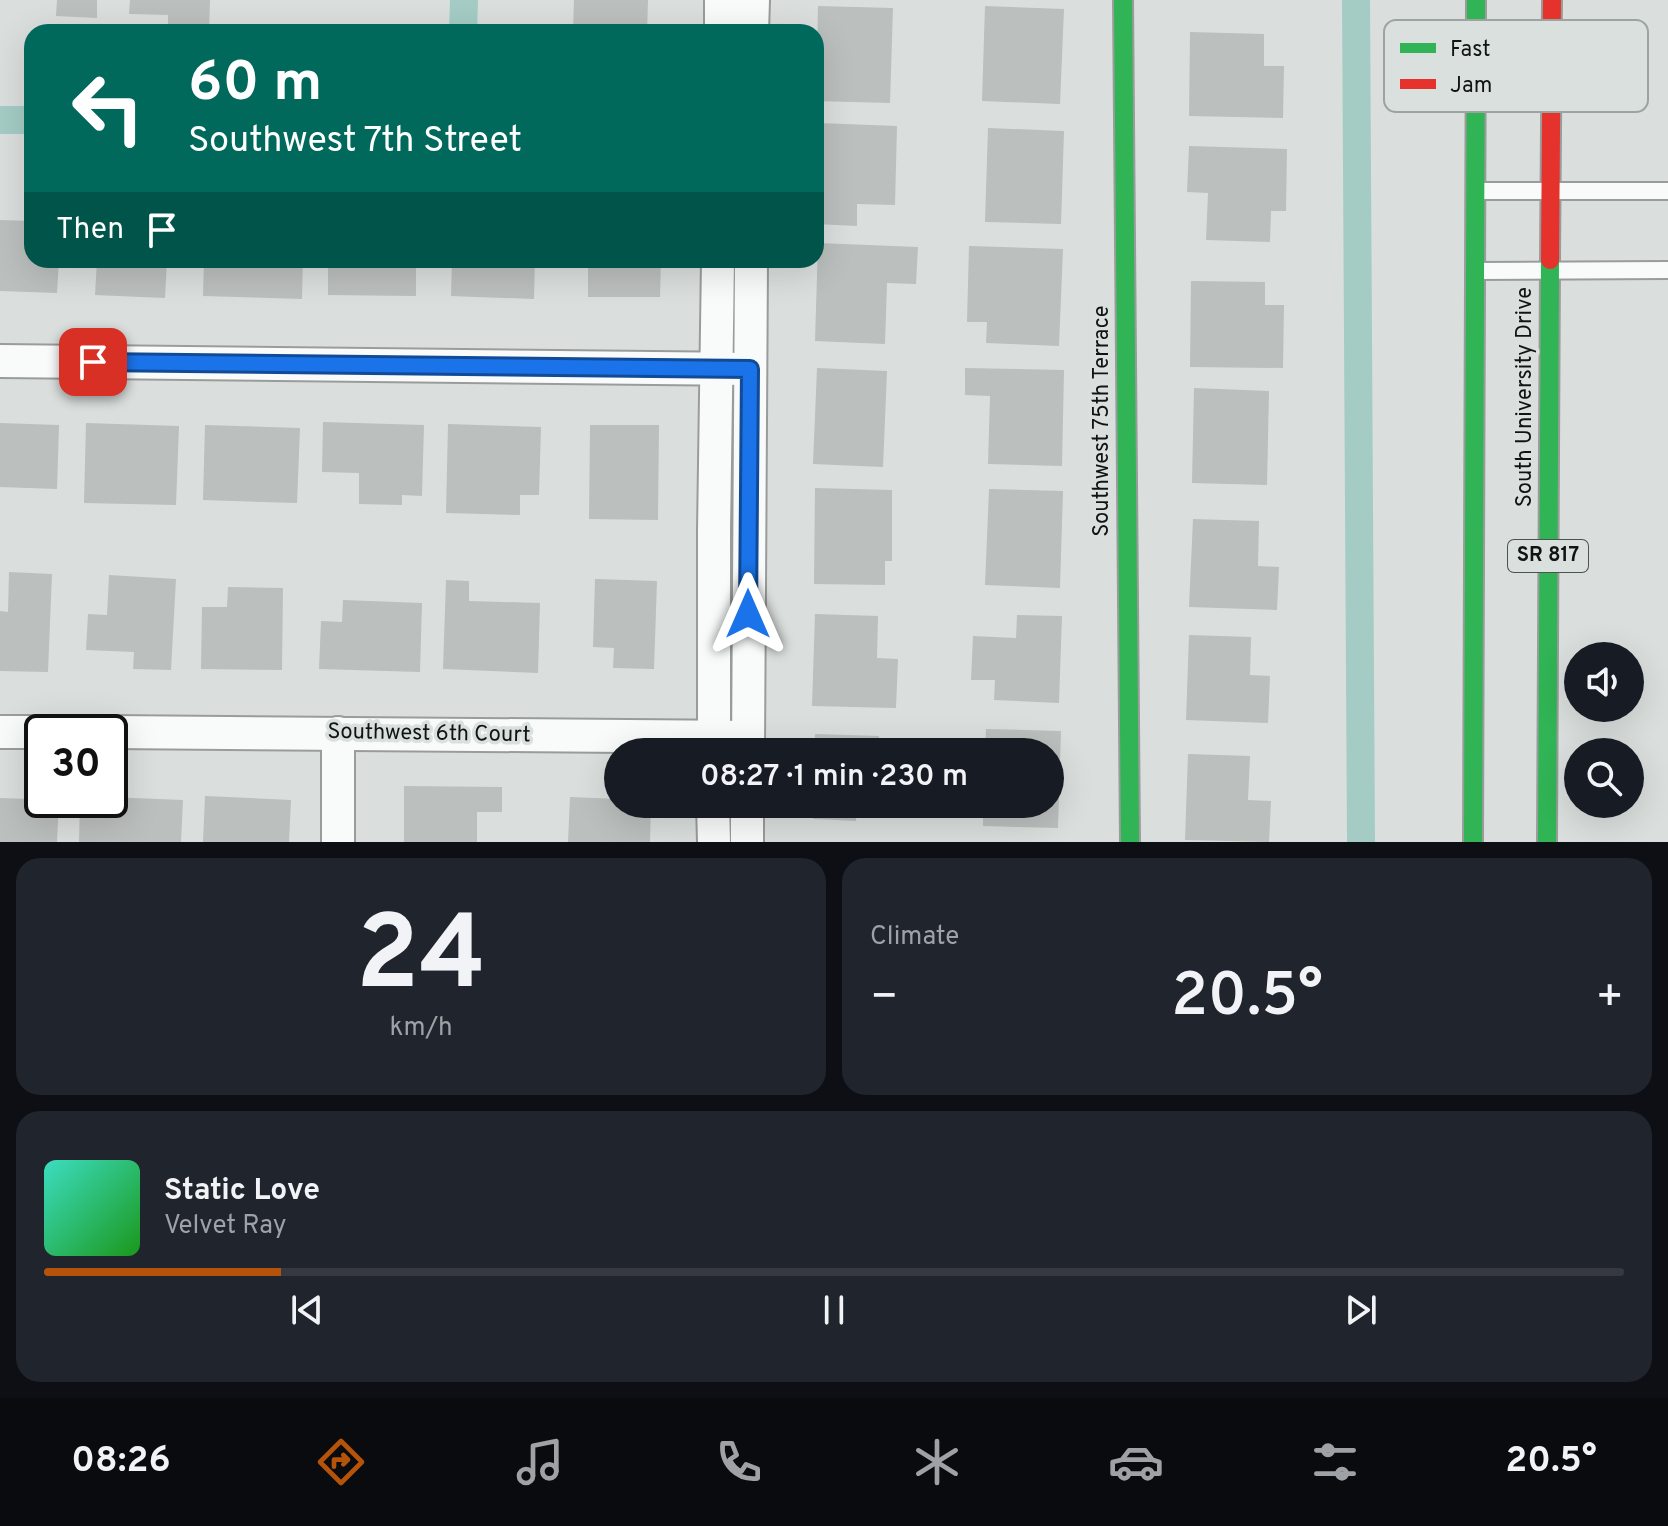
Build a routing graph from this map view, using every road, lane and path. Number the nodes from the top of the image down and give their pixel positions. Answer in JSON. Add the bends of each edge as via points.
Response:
{"nodes":[{"id":1,"x":721,"y":0,"type":"edge"},
{"id":2,"x":753,"y":0,"type":"edge"},
{"id":3,"x":1123,"y":0,"type":"edge"},
{"id":4,"x":1476,"y":0,"type":"edge"},
{"id":5,"x":1552,"y":0,"type":"edge"},
{"id":6,"x":1476,"y":20,"type":"edge"},
{"id":7,"x":1552,"y":20,"type":"edge"},
{"id":8,"x":721,"y":24,"type":"edge"},
{"id":9,"x":752,"y":24,"type":"edge"},
{"id":10,"x":1475,"y":112,"type":"edge"},
{"id":11,"x":1551,"y":112,"type":"edge"},
{"id":12,"x":1475,"y":191,"type":"junction"},
{"id":13,"x":1550,"y":191,"type":"junction"},
{"id":14,"x":1668,"y":191,"type":"edge"},
{"id":15,"x":718,"y":268,"type":"edge"},
{"id":16,"x":751,"y":268,"type":"edge"},
{"id":17,"x":1668,"y":270,"type":"edge"},
{"id":18,"x":1475,"y":271,"type":"junction"},
{"id":19,"x":1550,"y":271,"type":"junction"},
{"id":20,"x":0,"y":361,"type":"edge"},
{"id":21,"x":716,"y":369,"type":"junction"},
{"id":22,"x":750,"y":369,"type":"junction"},
{"id":23,"x":0,"y":732,"type":"edge"},
{"id":24,"x":24,"y":732,"type":"edge"},
{"id":25,"x":128,"y":732,"type":"edge"},
{"id":26,"x":338,"y":733,"type":"junction"},
{"id":27,"x":714,"y":738,"type":"edge"},
{"id":28,"x":748,"y":738,"type":"edge"},
{"id":29,"x":604,"y":741,"type":"edge"},
{"id":30,"x":713,"y":818,"type":"edge"},
{"id":31,"x":747,"y":818,"type":"edge"},
{"id":32,"x":338,"y":842,"type":"edge"},
{"id":33,"x":714,"y":842,"type":"edge"},
{"id":34,"x":747,"y":842,"type":"edge"},
{"id":35,"x":1130,"y":842,"type":"edge"},
{"id":36,"x":1473,"y":842,"type":"edge"},
{"id":37,"x":1547,"y":842,"type":"edge"}],
"edges":[{"from":1,"to":8,"type":"street"},
{"from":2,"to":9,"type":"street"},
{"from":3,"to":35,"type":"main road","name":"Southwest 75th Terrace"},
{"from":4,"to":6,"type":"main road"},
{"from":5,"to":7,"type":"main road","name":"South University Drive","number":"SR 817"},
{"from":10,"to":12,"type":"main road"},
{"from":11,"to":13,"type":"main road","name":"South University Drive","number":"SR 817"},
{"from":12,"to":13,"type":"lane"},
{"from":12,"to":18,"type":"main road"},
{"from":13,"to":14,"type":"lane"},
{"from":13,"to":19,"type":"main road","name":"South University Drive","number":"SR 817"},
{"from":15,"to":21,"type":"street"},
{"from":16,"to":22,"type":"street"},
{"from":17,"to":19,"type":"lane"},
{"from":18,"to":19,"type":"lane"},
{"from":18,"to":36,"type":"main road"},
{"from":19,"to":37,"type":"main road","name":"South University Drive","number":"SR 817"},
{"from":20,"to":21,"type":"street"},
{"from":21,"to":22,"type":"street"},
{"from":21,"to":27,"type":"street"},
{"from":22,"to":28,"type":"street"},
{"from":23,"to":24,"type":"street"},
{"from":25,"to":26,"type":"street","name":"Southwest 6th Court"},
{"from":26,"to":29,"type":"street","name":"Southwest 6th Court"},
{"from":26,"to":32,"type":"street"},
{"from":30,"to":33,"type":"street"},
{"from":31,"to":34,"type":"street"}]}
